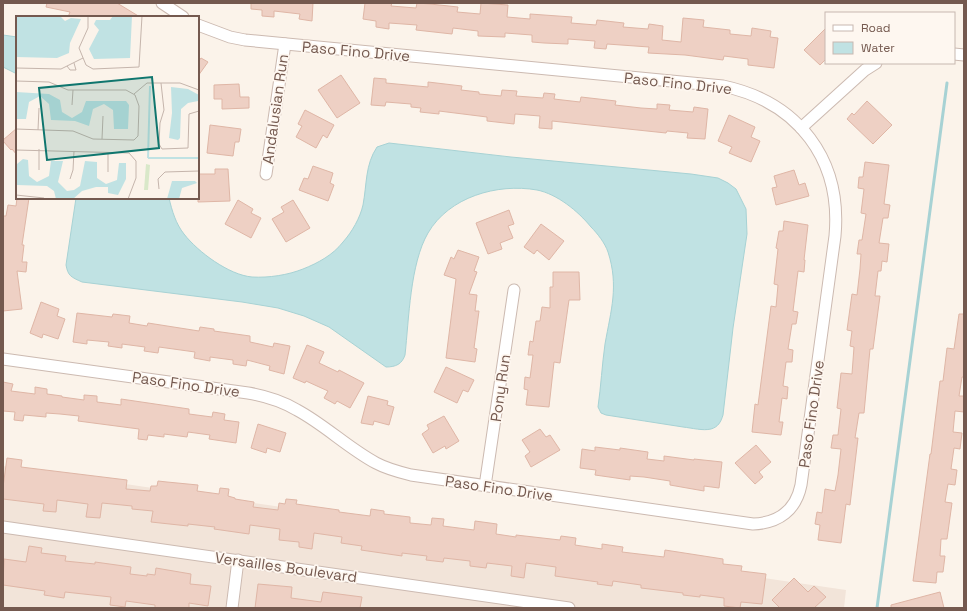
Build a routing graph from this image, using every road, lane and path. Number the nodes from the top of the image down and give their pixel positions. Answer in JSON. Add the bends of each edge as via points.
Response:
{"nodes":[{"id":1,"x":162,"y":3,"type":"edge"},
{"id":2,"x":182,"y":16,"type":"edge"},
{"id":3,"x":199,"y":25,"type":"edge"},
{"id":4,"x":284,"y":44,"type":"junction"},
{"id":5,"x":874,"y":64,"type":"edge"},
{"id":6,"x":801,"y":128,"type":"junction"},
{"id":7,"x":266,"y":174,"type":"dead end"},
{"id":8,"x":514,"y":290,"type":"dead end"},
{"id":9,"x":3,"y":358,"type":"edge"},
{"id":10,"x":485,"y":486,"type":"junction"},
{"id":11,"x":3,"y":526,"type":"edge"},
{"id":12,"x":238,"y":560,"type":"junction"},
{"id":13,"x":529,"y":605,"type":"edge"},
{"id":14,"x":232,"y":608,"type":"edge"},
{"id":15,"x":569,"y":608,"type":"edge"}],
"edges":[{"from":1,"to":2,"type":"street"},
{"from":3,"to":4,"type":"street","name":"Paso Fino Drive","via":[[230,37]]},
{"from":4,"to":6,"type":"street","name":"Paso Fino Drive","via":[[723,86],[741,90],[768,102]]},
{"from":4,"to":7,"type":"street","name":"Andalusian Run"},
{"from":5,"to":6,"type":"street"},
{"from":6,"to":10,"type":"street","name":"Paso Fino Drive","via":[[822,157],[829,174],[834,191],[836,227],[801,485],[796,500],[787,512],[773,521],[753,524]]},
{"from":8,"to":10,"type":"street","name":"Pony Run"},
{"from":9,"to":10,"type":"street","name":"Paso Fino Drive","via":[[266,396],[299,411],[361,454],[393,471],[411,476]]},
{"from":11,"to":12,"type":"street","name":"Versailles Boulevard"},
{"from":12,"to":13,"type":"street","name":"Versailles Boulevard"},
{"from":12,"to":14,"type":"street"},
{"from":13,"to":15,"type":"street","name":"Versailles Boulevard"}]}
